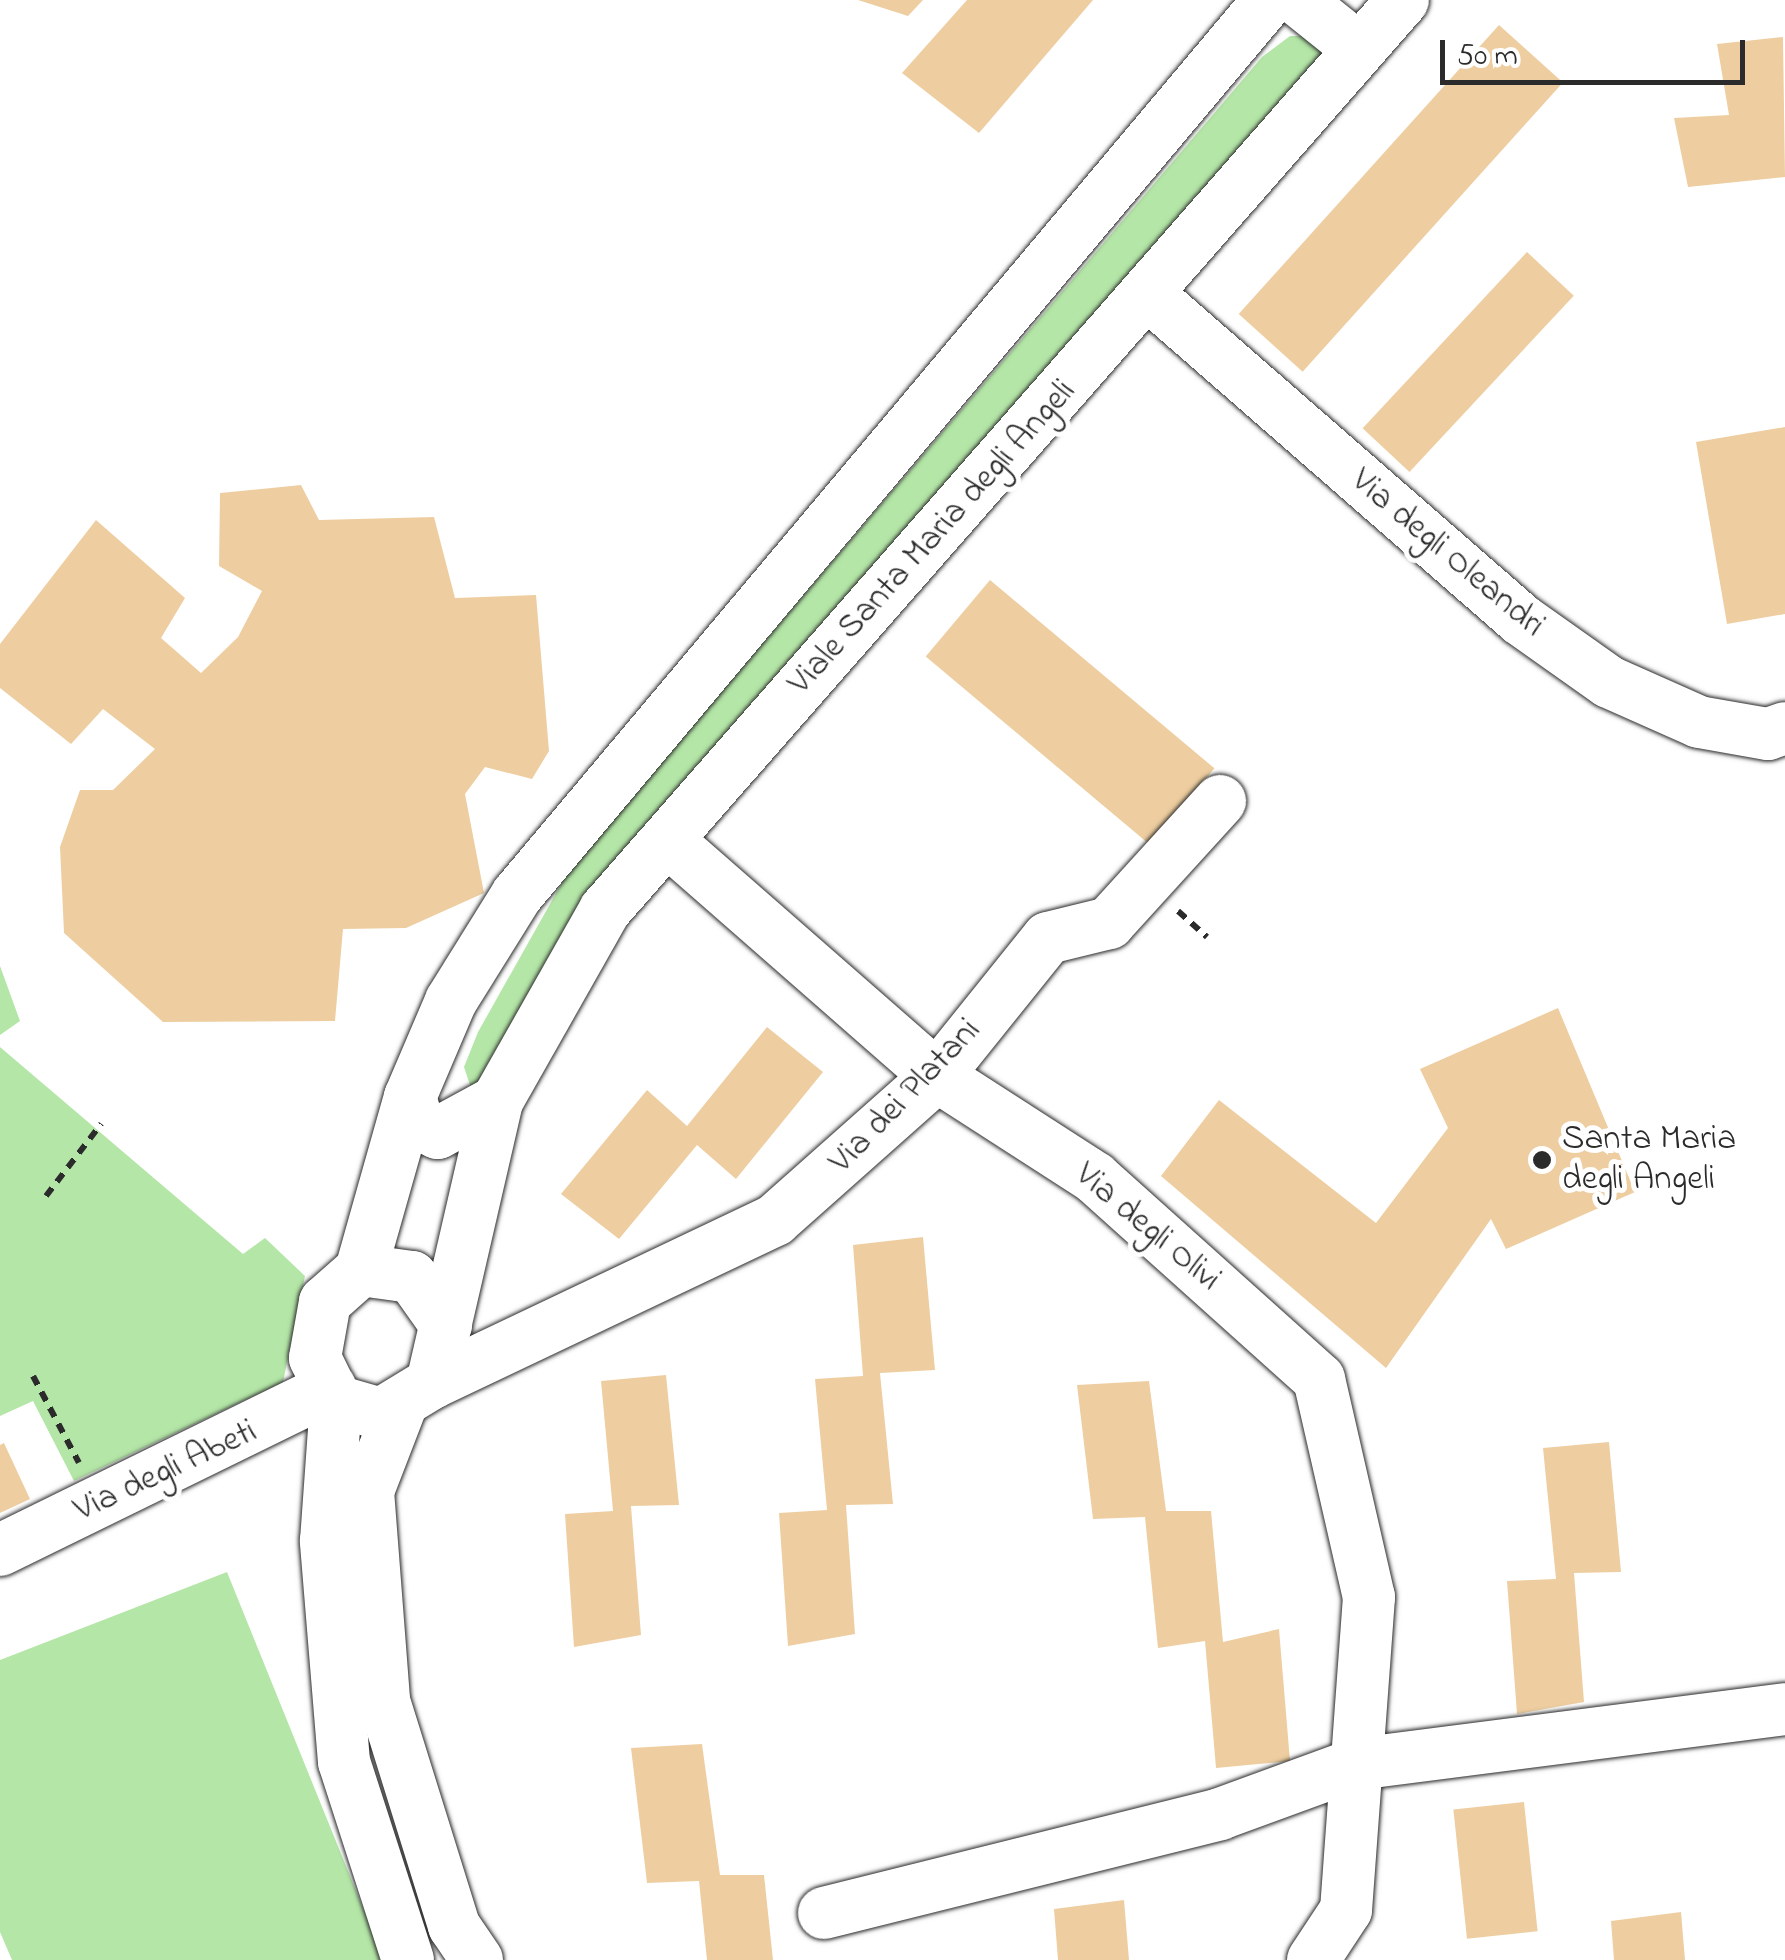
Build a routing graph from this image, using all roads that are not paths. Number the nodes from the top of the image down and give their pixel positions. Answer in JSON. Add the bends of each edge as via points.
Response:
{"nodes":[{"id":1,"x":1269,"y":0,"type":"edge"},
{"id":2,"x":1298,"y":0,"type":"edge"},
{"id":3,"x":1403,"y":0,"type":"edge"},
{"id":4,"x":1358,"y":48,"type":"junction"},
{"id":5,"x":1150,"y":296,"type":"junction"},
{"id":6,"x":1779,"y":739,"type":"edge"},
{"id":7,"x":1220,"y":801,"type":"dead end"},
{"id":8,"x":666,"y":840,"type":"junction"},
{"id":9,"x":937,"y":1076,"type":"junction"},
{"id":10,"x":410,"y":1097,"type":"junction"},
{"id":11,"x":497,"y":1101,"type":"junction"},
{"id":12,"x":361,"y":1270,"type":"junction"},
{"id":13,"x":446,"y":1324,"type":"junction"},
{"id":14,"x":417,"y":1393,"type":"junction"},
{"id":15,"x":333,"y":1394,"type":"junction"},
{"id":16,"x":0,"y":1550,"type":"edge"},
{"id":17,"x":362,"y":1700,"type":"junction"},
{"id":18,"x":1785,"y":1709,"type":"edge"},
{"id":19,"x":1357,"y":1764,"type":"junction"},
{"id":20,"x":824,"y":1913,"type":"dead end"},
{"id":21,"x":408,"y":1960,"type":"edge"},
{"id":22,"x":477,"y":1960,"type":"edge"},
{"id":23,"x":1314,"y":1960,"type":"edge"}],
"edges":[{"from":1,"to":10,"type":"street","via":[[518,895],[451,1001]]},
{"from":2,"to":4,"type":"street"},
{"from":3,"to":4,"type":"street","name":"Viale Santa Maria degli Angeli"},
{"from":4,"to":5,"type":"street","name":"Viale Santa Maria degli Angeli"},
{"from":5,"to":6,"type":"street","name":"Via degli Oleandri","via":[[1520,619],[1609,682],[1699,722]]},
{"from":5,"to":8,"type":"street","name":"Viale Santa Maria degli Angeli"},
{"from":7,"to":9,"type":"street","name":"Via dei Platani","via":[[1110,923],[1048,938]]},
{"from":8,"to":9,"type":"street","name":"Via degli Olivi"},
{"from":8,"to":11,"type":"street","name":"Viale Santa Maria degli Angeli","via":[[605,910]]},
{"from":9,"to":14,"type":"street","name":"Via dei Platani","via":[[775,1220]]},
{"from":9,"to":19,"type":"street","name":"Via degli Olivi","via":[[1095,1178],[1318,1378],[1369,1598]]},
{"from":10,"to":11,"type":"street","via":[[418,1123],[438,1133]]},
{"from":10,"to":12,"type":"street"},
{"from":11,"to":13,"type":"street","name":"Viale Santa Maria degli Angeli"},
{"from":12,"to":13,"type":"street","via":[[412,1277]]},
{"from":12,"to":15,"type":"street","name":"Viale Santa Maria degli Angeli","via":[[324,1302],[315,1358]]},
{"from":13,"to":14,"type":"street","name":"Viale Santa Maria degli Angeli"},
{"from":14,"to":15,"type":"street","via":[[373,1416]]},
{"from":14,"to":17,"type":"street","name":"Viale Santa Maria degli Angeli","via":[[368,1491]]},
{"from":15,"to":16,"type":"street","name":"Via degli Abeti"},
{"from":15,"to":17,"type":"street","name":"Viale Santa Maria degli Angeli","via":[[326,1541]]},
{"from":17,"to":21,"type":"street","name":"Viale Santa Maria degli Angeli","via":[[344,1762]]},
{"from":17,"to":22,"type":"street","name":"Viale Santa Maria degli Angeli","via":[[454,1926]]},
{"from":18,"to":19,"type":"street"},
{"from":19,"to":20,"type":"street","via":[[1220,1814]]},
{"from":19,"to":23,"type":"street","name":"Via degli Olivi","via":[[1346,1910]]}]}
